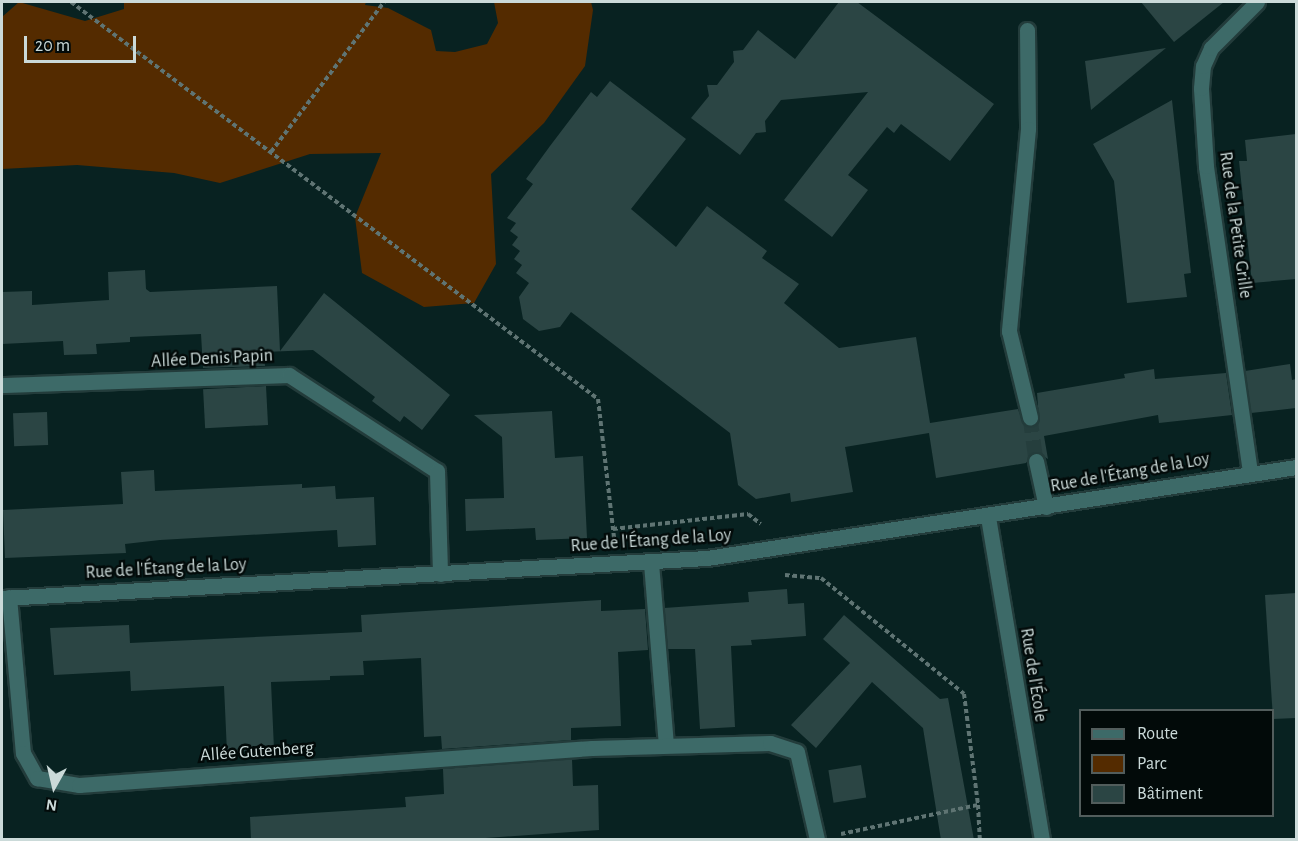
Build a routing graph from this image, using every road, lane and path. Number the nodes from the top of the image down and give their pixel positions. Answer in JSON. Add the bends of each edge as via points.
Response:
{"nodes":[{"id":1,"x":71,"y":2,"type":"edge"},
{"id":2,"x":384,"y":2,"type":"edge"},
{"id":3,"x":1257,"y":2,"type":"edge"},
{"id":4,"x":1027,"y":30,"type":"dead end"},
{"id":5,"x":271,"y":152,"type":"junction"},
{"id":6,"x":2,"y":385,"type":"edge"},
{"id":7,"x":1030,"y":417,"type":"tunnel mouth"},
{"id":8,"x":1036,"y":461,"type":"tunnel mouth"},
{"id":9,"x":1296,"y":467,"type":"edge"},
{"id":10,"x":1250,"y":472,"type":"junction"},
{"id":11,"x":1046,"y":507,"type":"junction"},
{"id":12,"x":988,"y":517,"type":"junction"},
{"id":13,"x":613,"y":529,"type":"junction"},
{"id":14,"x":765,"y":551,"type":"junction"},
{"id":15,"x":651,"y":563,"type":"junction"},
{"id":16,"x":617,"y":565,"type":"junction"},
{"id":17,"x":440,"y":574,"type":"junction"},
{"id":18,"x":5,"y":597,"type":"edge"},
{"id":19,"x":666,"y":744,"type":"junction"},
{"id":20,"x":978,"y":805,"type":"junction"},
{"id":21,"x":818,"y":839,"type":"edge"},
{"id":22,"x":980,"y":840,"type":"edge"},
{"id":23,"x":1042,"y":840,"type":"edge"}],
"edges":[{"from":1,"to":5,"type":"path"},
{"from":2,"to":5,"type":"path"},
{"from":3,"to":10,"type":"street","name":"Rue de la Petite Grille","via":[[1211,48],[1203,66],[1201,88],[1206,165]]},
{"from":4,"to":7,"type":"street","via":[[1028,129],[1009,331]]},
{"from":5,"to":13,"type":"path","via":[[598,399]]},
{"from":6,"to":17,"type":"street","name":"Allée Denis Papin","via":[[289,375],[437,471]]},
{"from":8,"to":11,"type":"street"},
{"from":9,"to":10,"type":"street","name":"Rue de l'Étang de la Loy"},
{"from":10,"to":11,"type":"street","name":"Rue de l'Étang de la Loy"},
{"from":11,"to":12,"type":"street","name":"Rue de l'Étang de la Loy"},
{"from":12,"to":14,"type":"street","name":"Rue de l'Étang de la Loy"},
{"from":12,"to":23,"type":"street","name":"Rue de l'École"},
{"from":13,"to":14,"type":"path","via":[[748,514],[760,520]]},
{"from":13,"to":16,"type":"path"},
{"from":14,"to":15,"type":"street","name":"Rue de l'Étang de la Loy"},
{"from":14,"to":20,"type":"path","via":[[765,574],[821,578],[964,694]]},
{"from":15,"to":16,"type":"street","name":"Rue de l'Étang de la Loy"},
{"from":15,"to":19,"type":"street"},
{"from":16,"to":17,"type":"street","name":"Rue de l'Étang de la Loy"},
{"from":17,"to":18,"type":"street","name":"Rue de l'Étang de la Loy"},
{"from":18,"to":19,"type":"street","name":"Allée Gutenberg","via":[[23,753],[37,778],[62,785]]},
{"from":19,"to":21,"type":"street","name":"Allée Gutenberg","via":[[770,743],[797,752]]},
{"from":20,"to":21,"type":"path"},
{"from":20,"to":22,"type":"path"}]}
